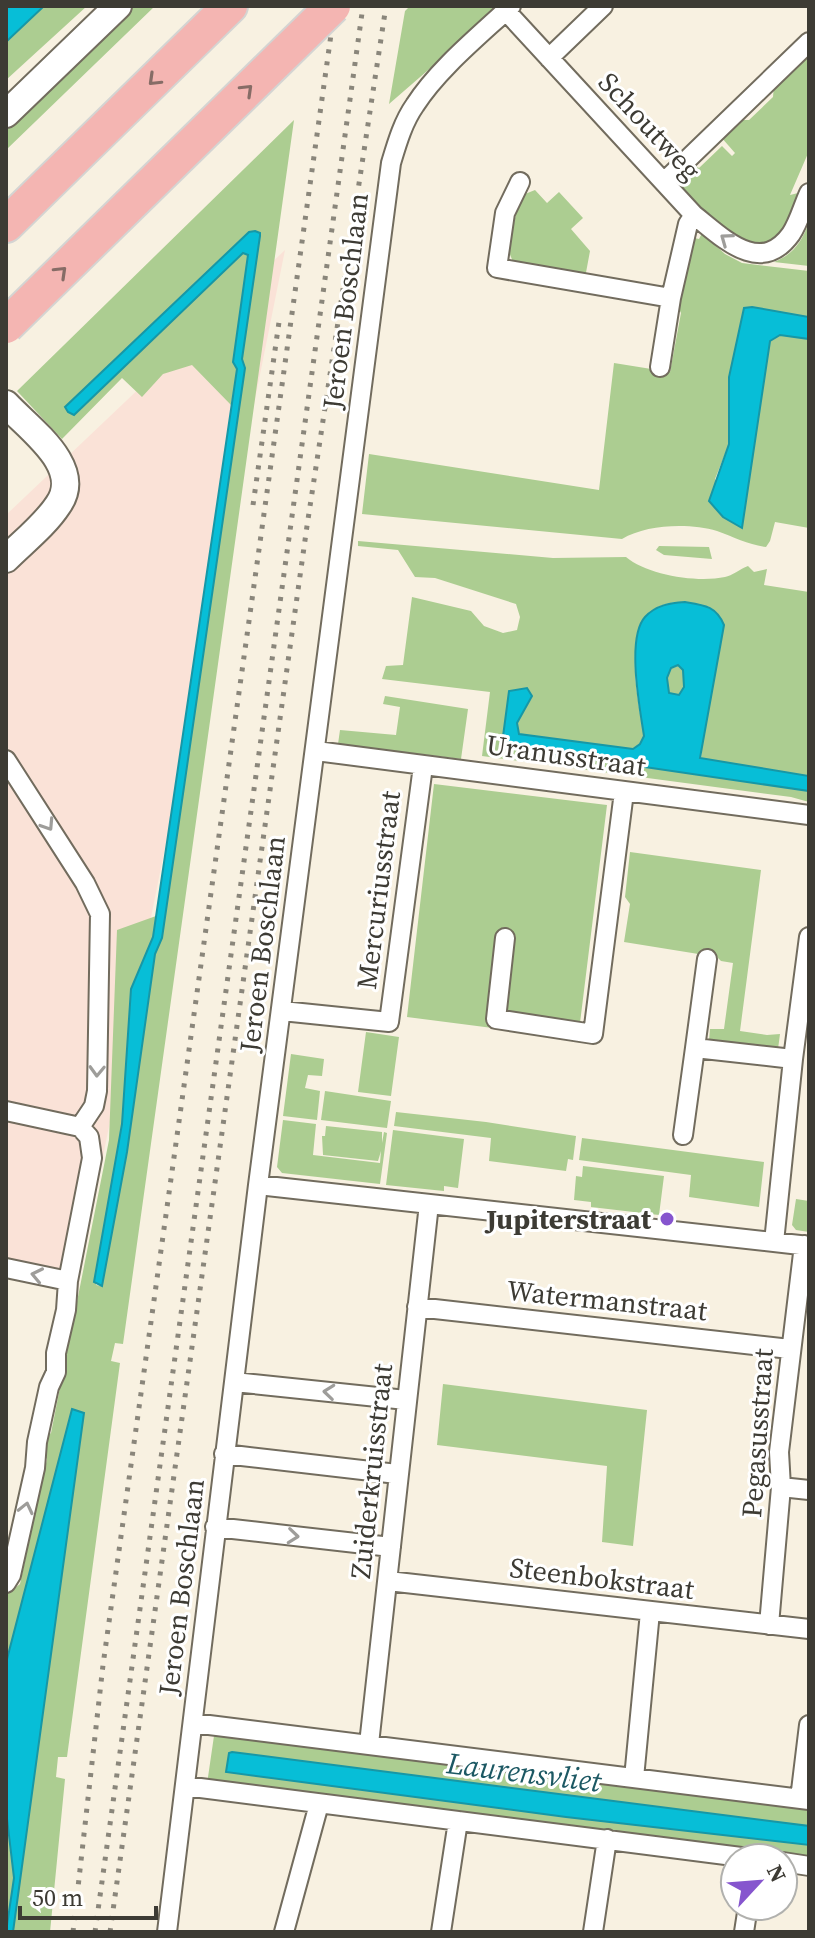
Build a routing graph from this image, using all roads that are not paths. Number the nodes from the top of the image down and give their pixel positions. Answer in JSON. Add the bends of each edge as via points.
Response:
{"nodes":[{"id":1,"x":118,"y":6,"type":"edge"},
{"id":2,"x":230,"y":6,"type":"edge"},
{"id":3,"x":333,"y":6,"type":"edge"},
{"id":4,"x":603,"y":6,"type":"edge"},
{"id":5,"x":509,"y":8,"type":"edge"},
{"id":6,"x":809,"y":42,"type":"edge"},
{"id":7,"x":549,"y":58,"type":"junction"},
{"id":8,"x":6,"y":114,"type":"edge"},
{"id":9,"x":520,"y":182,"type":"dead end"},
{"id":10,"x":664,"y":182,"type":"junction"},
{"id":11,"x":809,"y":193,"type":"edge"},
{"id":12,"x":694,"y":215,"type":"junction"},
{"id":13,"x":6,"y":225,"type":"edge"},
{"id":14,"x":671,"y":298,"type":"junction"},
{"id":15,"x":6,"y":326,"type":"edge"},
{"id":16,"x":660,"y":367,"type":"dead end"},
{"id":17,"x":6,"y":404,"type":"edge"},
{"id":18,"x":6,"y":559,"type":"edge"},
{"id":19,"x":316,"y":751,"type":"junction"},
{"id":20,"x":6,"y":760,"type":"edge"},
{"id":21,"x":423,"y":766,"type":"junction"},
{"id":22,"x":624,"y":792,"type":"junction"},
{"id":23,"x":809,"y":815,"type":"edge"},
{"id":24,"x":809,"y":937,"type":"edge"},
{"id":25,"x":505,"y":938,"type":"dead end"},
{"id":26,"x":707,"y":959,"type":"dead end"},
{"id":27,"x":806,"y":975,"type":"edge"},
{"id":28,"x":282,"y":1011,"type":"junction"},
{"id":29,"x":695,"y":1048,"type":"junction"},
{"id":30,"x":793,"y":1059,"type":"junction"},
{"id":31,"x":6,"y":1111,"type":"edge"},
{"id":32,"x":80,"y":1127,"type":"junction"},
{"id":33,"x":683,"y":1135,"type":"dead end"},
{"id":34,"x":258,"y":1185,"type":"junction"},
{"id":35,"x":429,"y":1204,"type":"junction"},
{"id":36,"x":774,"y":1242,"type":"junction"},
{"id":37,"x":806,"y":1245,"type":"edge"},
{"id":38,"x":6,"y":1268,"type":"edge"},
{"id":39,"x":68,"y":1281,"type":"junction"},
{"id":40,"x":417,"y":1307,"type":"junction"},
{"id":41,"x":790,"y":1349,"type":"junction"},
{"id":42,"x":234,"y":1382,"type":"junction"},
{"id":43,"x":406,"y":1400,"type":"junction"},
{"id":44,"x":224,"y":1454,"type":"junction"},
{"id":45,"x":397,"y":1474,"type":"junction"},
{"id":46,"x":781,"y":1487,"type":"junction"},
{"id":47,"x":809,"y":1490,"type":"edge"},
{"id":48,"x":215,"y":1527,"type":"junction"},
{"id":49,"x":391,"y":1547,"type":"junction"},
{"id":50,"x":388,"y":1581,"type":"junction"},
{"id":51,"x":6,"y":1583,"type":"edge"},
{"id":52,"x":650,"y":1612,"type":"junction"},
{"id":53,"x":769,"y":1625,"type":"junction"},
{"id":54,"x":809,"y":1629,"type":"edge"},
{"id":55,"x":193,"y":1723,"type":"junction"},
{"id":56,"x":809,"y":1725,"type":"edge"},
{"id":57,"x":369,"y":1744,"type":"junction"},
{"id":58,"x":634,"y":1778,"type":"junction"},
{"id":59,"x":185,"y":1786,"type":"junction"},
{"id":60,"x":805,"y":1799,"type":"edge"},
{"id":61,"x":319,"y":1804,"type":"junction"},
{"id":62,"x":458,"y":1821,"type":"junction"},
{"id":63,"x":607,"y":1839,"type":"junction"},
{"id":64,"x":719,"y":1854,"type":"edge"},
{"id":65,"x":167,"y":1932,"type":"edge"},
{"id":66,"x":284,"y":1932,"type":"edge"},
{"id":67,"x":441,"y":1932,"type":"edge"},
{"id":68,"x":593,"y":1932,"type":"edge"}],
"edges":[{"from":1,"to":8,"type":"street"},
{"from":2,"to":13,"type":"highway","one_way":true},
{"from":15,"to":3,"type":"highway","one_way":true,"bridge":true},
{"from":4,"to":7,"type":"street"},
{"from":5,"to":7,"type":"street","name":"Schoutweg"},
{"from":5,"to":19,"type":"street","name":"Jeroen Boschlaan","via":[[414,105],[391,163]]},
{"from":6,"to":10,"type":"street"},
{"from":7,"to":10,"type":"street","name":"Schoutweg"},
{"from":9,"to":14,"type":"street","via":[[505,213],[497,268]]},
{"from":10,"to":12,"type":"street","name":"Schoutweg"},
{"from":11,"to":12,"type":"street","one_way":true,"via":[[793,231],[783,243],[763,252],[733,246]]},
{"from":12,"to":14,"type":"street","name":"Schoutweg"},
{"from":14,"to":16,"type":"street","name":"Schoutweg"},
{"from":17,"to":18,"type":"street","via":[[54,455],[65,472],[66,490]]},
{"from":19,"to":21,"type":"street","name":"Uranusstraat"},
{"from":19,"to":28,"type":"street","name":"Jeroen Boschlaan"},
{"from":20,"to":32,"type":"street","one_way":true,"via":[[100,914],[97,1091]]},
{"from":21,"to":22,"type":"street","name":"Uranusstraat"},
{"from":21,"to":28,"type":"street","name":"Mercuriusstraat","via":[[389,1022]]},
{"from":22,"to":23,"type":"street","name":"Uranusstraat"},
{"from":22,"to":25,"type":"street","via":[[593,1034],[496,1019]]},
{"from":24,"to":27,"type":"street"},
{"from":26,"to":29,"type":"street"},
{"from":27,"to":30,"type":"street"},
{"from":28,"to":34,"type":"street","name":"Jeroen Boschlaan"},
{"from":29,"to":30,"type":"street"},
{"from":29,"to":33,"type":"street"},
{"from":30,"to":36,"type":"street"},
{"from":31,"to":32,"type":"street"},
{"from":32,"to":39,"type":"street","via":[[89,1137],[92,1158]]},
{"from":34,"to":35,"type":"street"},
{"from":34,"to":42,"type":"street","name":"Jeroen Boschlaan"},
{"from":35,"to":36,"type":"street"},
{"from":35,"to":40,"type":"street","name":"Zuiderkruisstraat"},
{"from":36,"to":37,"type":"street"},
{"from":37,"to":41,"type":"street","name":"Pegasusstraat"},
{"from":39,"to":38,"type":"street","one_way":true},
{"from":51,"to":39,"type":"street","one_way":true,"via":[[56,1372]]},
{"from":40,"to":41,"type":"street","name":"Watermanstraat"},
{"from":40,"to":43,"type":"street","name":"Zuiderkruisstraat"},
{"from":41,"to":46,"type":"street","name":"Pegasusstraat","via":[[779,1452]]},
{"from":43,"to":42,"type":"street","one_way":true},
{"from":42,"to":44,"type":"street","name":"Jeroen Boschlaan"},
{"from":43,"to":45,"type":"street","name":"Zuiderkruisstraat"},
{"from":44,"to":45,"type":"street"},
{"from":44,"to":48,"type":"street","name":"Jeroen Boschlaan"},
{"from":45,"to":49,"type":"street","name":"Zuiderkruisstraat"},
{"from":46,"to":47,"type":"street"},
{"from":46,"to":53,"type":"street","name":"Pegasusstraat"},
{"from":48,"to":49,"type":"street","one_way":true},
{"from":48,"to":55,"type":"street","name":"Jeroen Boschlaan"},
{"from":49,"to":50,"type":"street","name":"Zuiderkruisstraat"},
{"from":50,"to":52,"type":"street","name":"Steenbokstraat"},
{"from":50,"to":57,"type":"street","name":"Zuiderkruisstraat"},
{"from":52,"to":53,"type":"street","name":"Steenbokstraat"},
{"from":52,"to":58,"type":"street"},
{"from":53,"to":54,"type":"street","name":"Steenbokstraat"},
{"from":55,"to":57,"type":"street"},
{"from":55,"to":59,"type":"street","name":"Jeroen Boschlaan"},
{"from":56,"to":60,"type":"street"},
{"from":57,"to":58,"type":"street"},
{"from":58,"to":60,"type":"street"},
{"from":59,"to":61,"type":"street"},
{"from":59,"to":65,"type":"street","name":"Jeroen Boschlaan"},
{"from":61,"to":62,"type":"street"},
{"from":61,"to":66,"type":"street"},
{"from":62,"to":63,"type":"street"},
{"from":62,"to":67,"type":"street"},
{"from":63,"to":64,"type":"street"},
{"from":63,"to":68,"type":"street"}]}
